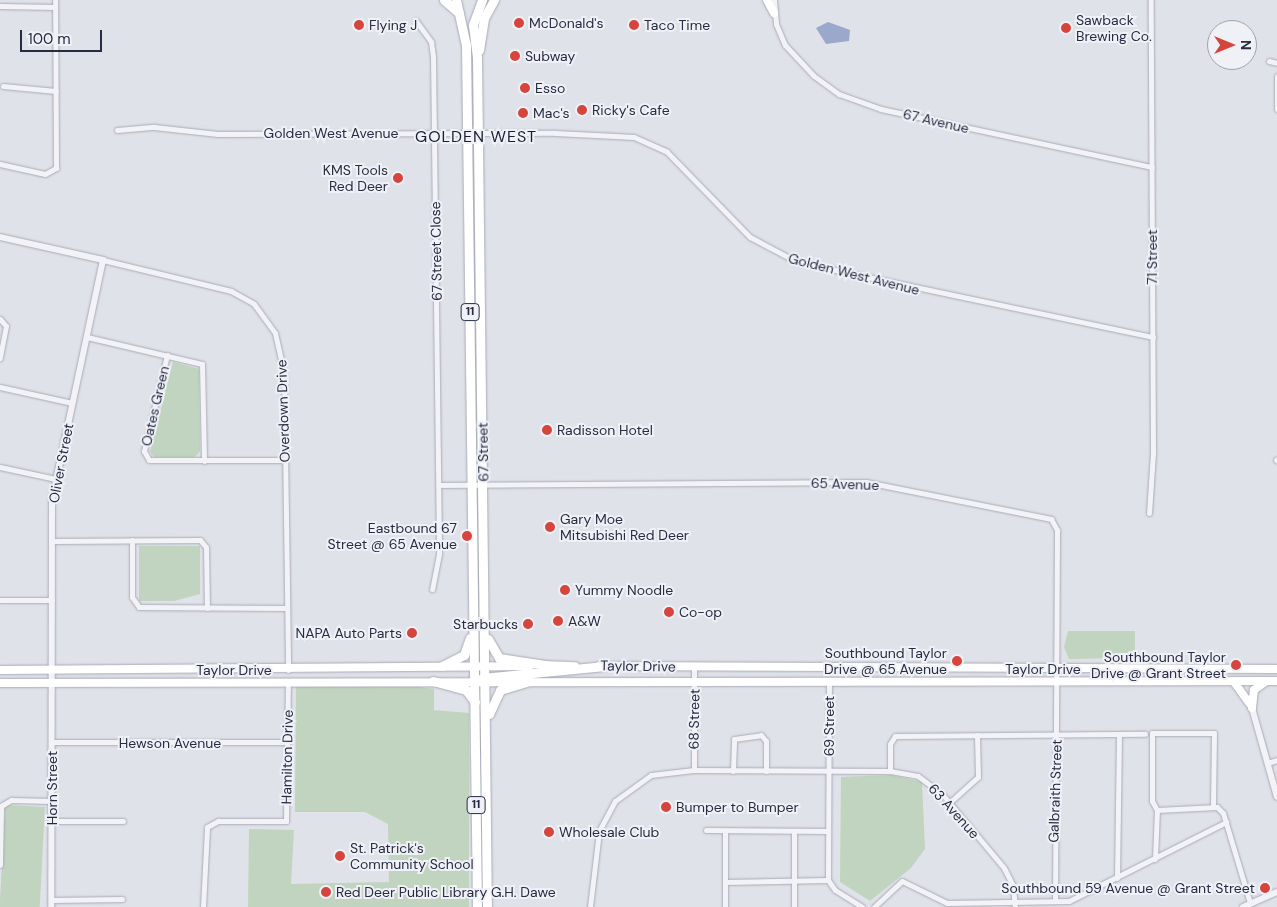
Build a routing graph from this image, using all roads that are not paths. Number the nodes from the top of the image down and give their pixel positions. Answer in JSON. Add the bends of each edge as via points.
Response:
{"nodes":[{"id":1,"x":42,"y":0,"type":"edge"},
{"id":2,"x":55,"y":0,"type":"edge"},
{"id":3,"x":444,"y":0,"type":"edge"},
{"id":4,"x":456,"y":0,"type":"edge"},
{"id":5,"x":482,"y":0,"type":"edge"},
{"id":6,"x":494,"y":0,"type":"edge"},
{"id":7,"x":767,"y":0,"type":"edge"},
{"id":8,"x":774,"y":0,"type":"edge"},
{"id":9,"x":1151,"y":0,"type":"edge"},
{"id":10,"x":0,"y":6,"type":"edge"},
{"id":11,"x":42,"y":7,"type":"junction"},
{"id":12,"x":55,"y":7,"type":"junction"},
{"id":13,"x":774,"y":12,"type":"junction"},
{"id":14,"x":459,"y":13,"type":"junction"},
{"id":15,"x":416,"y":21,"type":"dead end"},
{"id":16,"x":477,"y":58,"type":"junction"},
{"id":17,"x":1269,"y":61,"type":"dead end"},
{"id":18,"x":1277,"y":63,"type":"edge"},
{"id":19,"x":1277,"y":76,"type":"edge"},
{"id":20,"x":1276,"y":85,"type":"edge"},
{"id":21,"x":4,"y":86,"type":"dead end"},
{"id":22,"x":56,"y":91,"type":"junction"},
{"id":23,"x":1276,"y":109,"type":"edge"},
{"id":24,"x":116,"y":130,"type":"dead end"},
{"id":25,"x":435,"y":133,"type":"junction"},
{"id":26,"x":468,"y":133,"type":"junction"},
{"id":27,"x":478,"y":133,"type":"junction"},
{"id":28,"x":0,"y":164,"type":"edge"},
{"id":29,"x":1152,"y":167,"type":"junction"},
{"id":30,"x":0,"y":237,"type":"edge"},
{"id":31,"x":104,"y":260,"type":"junction"},
{"id":32,"x":0,"y":319,"type":"edge"},
{"id":33,"x":87,"y":337,"type":"junction"},
{"id":34,"x":1153,"y":337,"type":"junction"},
{"id":35,"x":167,"y":355,"type":"junction"},
{"id":36,"x":0,"y":358,"type":"edge"},
{"id":37,"x":0,"y":387,"type":"edge"},
{"id":38,"x":72,"y":403,"type":"junction"},
{"id":39,"x":284,"y":460,"type":"junction"},
{"id":40,"x":204,"y":461,"type":"junction"},
{"id":41,"x":0,"y":467,"type":"edge"},
{"id":42,"x":56,"y":479,"type":"junction"},
{"id":43,"x":439,"y":485,"type":"junction"},
{"id":44,"x":472,"y":485,"type":"junction"},
{"id":45,"x":484,"y":485,"type":"junction"},
{"id":46,"x":1149,"y":513,"type":"dead end"},
{"id":47,"x":132,"y":540,"type":"junction"},
{"id":48,"x":52,"y":541,"type":"junction"},
{"id":49,"x":432,"y":589,"type":"dead end"},
{"id":50,"x":0,"y":600,"type":"edge"},
{"id":51,"x":52,"y":600,"type":"junction"},
{"id":52,"x":207,"y":608,"type":"junction"},
{"id":53,"x":287,"y":608,"type":"junction"},
{"id":54,"x":474,"y":613,"type":"junction"},
{"id":55,"x":485,"y":626,"type":"junction"},
{"id":56,"x":546,"y":665,"type":"junction"},
{"id":57,"x":442,"y":666,"type":"junction"},
{"id":58,"x":474,"y":666,"type":"junction"},
{"id":59,"x":486,"y":666,"type":"junction"},
{"id":60,"x":604,"y":666,"type":"junction"},
{"id":61,"x":694,"y":667,"type":"junction"},
{"id":62,"x":1058,"y":669,"type":"junction"},
{"id":63,"x":1277,"y":669,"type":"edge"},
{"id":64,"x":0,"y":670,"type":"edge"},
{"id":65,"x":52,"y":670,"type":"junction"},
{"id":66,"x":288,"y":670,"type":"junction"},
{"id":67,"x":486,"y":679,"type":"junction"},
{"id":68,"x":1058,"y":680,"type":"junction"},
{"id":69,"x":288,"y":681,"type":"junction"},
{"id":70,"x":433,"y":681,"type":"junction"},
{"id":71,"x":475,"y":681,"type":"junction"},
{"id":72,"x":530,"y":681,"type":"junction"},
{"id":73,"x":695,"y":681,"type":"junction"},
{"id":74,"x":829,"y":681,"type":"junction"},
{"id":75,"x":1232,"y":681,"type":"junction"},
{"id":76,"x":1266,"y":681,"type":"junction"},
{"id":77,"x":1277,"y":681,"type":"edge"},
{"id":78,"x":0,"y":683,"type":"edge"},
{"id":79,"x":52,"y":684,"type":"junction"},
{"id":80,"x":475,"y":702,"type":"junction"},
{"id":81,"x":1252,"y":708,"type":"junction"},
{"id":82,"x":486,"y":729,"type":"junction"},
{"id":83,"x":1119,"y":734,"type":"junction"},
{"id":84,"x":1145,"y":734,"type":"dead end"},
{"id":85,"x":977,"y":735,"type":"junction"},
{"id":86,"x":1058,"y":736,"type":"junction"},
{"id":87,"x":52,"y":742,"type":"junction"},
{"id":88,"x":287,"y":742,"type":"junction"},
{"id":89,"x":1277,"y":760,"type":"edge"},
{"id":90,"x":1267,"y":763,"type":"junction"},
{"id":91,"x":694,"y":770,"type":"junction"},
{"id":92,"x":828,"y":770,"type":"junction"},
{"id":93,"x":890,"y":770,"type":"junction"},
{"id":94,"x":733,"y":771,"type":"junction"},
{"id":95,"x":766,"y":771,"type":"junction"},
{"id":96,"x":1277,"y":797,"type":"edge"},
{"id":97,"x":52,"y":800,"type":"junction"},
{"id":98,"x":949,"y":803,"type":"junction"},
{"id":99,"x":1214,"y":806,"type":"junction"},
{"id":100,"x":1157,"y":810,"type":"junction"},
{"id":101,"x":52,"y":821,"type":"junction"},
{"id":102,"x":123,"y":821,"type":"dead end"},
{"id":103,"x":1226,"y":822,"type":"junction"},
{"id":104,"x":706,"y":830,"type":"dead end"},
{"id":105,"x":725,"y":831,"type":"junction"},
{"id":106,"x":794,"y":831,"type":"junction"},
{"id":107,"x":828,"y":831,"type":"junction"},
{"id":108,"x":1155,"y":859,"type":"junction"},
{"id":109,"x":0,"y":865,"type":"edge"},
{"id":110,"x":1117,"y":878,"type":"junction"},
{"id":111,"x":828,"y":880,"type":"junction"},
{"id":112,"x":725,"y":882,"type":"junction"},
{"id":113,"x":794,"y":882,"type":"junction"},
{"id":114,"x":1277,"y":892,"type":"edge"},
{"id":115,"x":122,"y":899,"type":"dead end"},
{"id":116,"x":1055,"y":901,"type":"junction"},
{"id":117,"x":51,"y":903,"type":"edge"},
{"id":118,"x":1250,"y":903,"type":"junction"},
{"id":119,"x":1015,"y":904,"type":"edge"},
{"id":120,"x":203,"y":907,"type":"edge"},
{"id":121,"x":477,"y":907,"type":"edge"},
{"id":122,"x":486,"y":907,"type":"edge"},
{"id":123,"x":590,"y":907,"type":"edge"},
{"id":124,"x":725,"y":907,"type":"edge"},
{"id":125,"x":794,"y":907,"type":"edge"},
{"id":126,"x":862,"y":907,"type":"edge"},
{"id":127,"x":874,"y":907,"type":"edge"},
{"id":128,"x":1243,"y":907,"type":"edge"}],
"edges":[{"from":1,"to":11,"type":"street"},
{"from":2,"to":12,"type":"street"},
{"from":3,"to":14,"type":"main road"},
{"from":4,"to":14,"type":"main road","name":"67 Street","number":"11"},
{"from":5,"to":16,"type":"main road","name":"67 Street","number":"11","via":[[473,24]]},
{"from":6,"to":16,"type":"main road","via":[[484,18]]},
{"from":7,"to":13,"type":"main road"},
{"from":8,"to":13,"type":"street","name":"67 Avenue"},
{"from":9,"to":29,"type":"street","name":"71 Street"},
{"from":10,"to":11,"type":"street"},
{"from":11,"to":12,"type":"street"},
{"from":12,"to":22,"type":"street"},
{"from":13,"to":29,"type":"street","name":"67 Avenue","via":[[778,32],[790,52],[814,76],[848,98],[890,111]]},
{"from":14,"to":26,"type":"main road","name":"67 Street","number":"11","via":[[466,45]]},
{"from":15,"to":25,"type":"street","name":"67 Street Close","via":[[433,51]]},
{"from":16,"to":27,"type":"main road","name":"67 Street","number":"11"},
{"from":17,"to":18,"type":"street"},
{"from":19,"to":20,"type":"street"},
{"from":20,"to":23,"type":"street"},
{"from":21,"to":22,"type":"street"},
{"from":22,"to":28,"type":"street","via":[[54,170],[45,174]]},
{"from":24,"to":25,"type":"street","name":"Golden West Avenue","via":[[154,126],[218,134]]},
{"from":25,"to":26,"type":"street","name":"Golden West Avenue"},
{"from":25,"to":43,"type":"street","name":"67 Street Close"},
{"from":26,"to":27,"type":"street","name":"Golden West Avenue"},
{"from":26,"to":44,"type":"main road","name":"67 Street","number":"11"},
{"from":27,"to":34,"type":"street","name":"Golden West Avenue","via":[[634,137],[671,155],[750,237],[796,262]]},
{"from":27,"to":45,"type":"main road","name":"67 Street","number":"11"},
{"from":29,"to":34,"type":"street","name":"71 Street"},
{"from":30,"to":31,"type":"street","name":"Overdown Drive"},
{"from":31,"to":33,"type":"street","name":"Oliver Street"},
{"from":31,"to":39,"type":"street","name":"Overdown Drive","via":[[222,288],[260,311],[275,333],[283,361]]},
{"from":32,"to":36,"type":"street","via":[[6,326]]},
{"from":33,"to":35,"type":"street","name":"Oates Green"},
{"from":33,"to":38,"type":"street","name":"Oliver Street"},
{"from":34,"to":46,"type":"street","name":"71 Street"},
{"from":35,"to":40,"type":"street","name":"Oates Green","via":[[203,365]]},
{"from":35,"to":40,"type":"street","name":"Oates Green","via":[[145,456],[154,462]]},
{"from":37,"to":38,"type":"street"},
{"from":38,"to":42,"type":"street","name":"Oliver Street"},
{"from":39,"to":40,"type":"street","name":"Oates Green"},
{"from":39,"to":53,"type":"street","name":"Overdown Drive"},
{"from":41,"to":42,"type":"street"},
{"from":42,"to":48,"type":"street","name":"Oliver Street"},
{"from":43,"to":44,"type":"street"},
{"from":43,"to":49,"type":"street","name":"67 Street Close","via":[[438,567]]},
{"from":44,"to":45,"type":"street","name":"65 Avenue"},
{"from":44,"to":54,"type":"main road","name":"67 Street","number":"11"},
{"from":45,"to":55,"type":"main road","name":"67 Street","number":"11"},
{"from":45,"to":62,"type":"street","name":"65 Avenue","via":[[866,482],[1051,520],[1057,530]]},
{"from":47,"to":48,"type":"street"},
{"from":47,"to":52,"type":"street","via":[[136,605]]},
{"from":47,"to":52,"type":"street","via":[[202,541]]},
{"from":48,"to":51,"type":"street","name":"Oliver Street"},
{"from":50,"to":51,"type":"street"},
{"from":51,"to":65,"type":"street","name":"Oliver Street"},
{"from":52,"to":53,"type":"street"},
{"from":53,"to":66,"type":"street","name":"Overdown Drive"},
{"from":54,"to":57,"type":"main road","via":[[466,651]]},
{"from":54,"to":58,"type":"main road","name":"67 Street","number":"11"},
{"from":55,"to":56,"type":"main road","via":[[496,656]]},
{"from":55,"to":59,"type":"main road","name":"67 Street","number":"11"},
{"from":56,"to":59,"type":"main road","name":"Taylor Drive"},
{"from":56,"to":60,"type":"main road","name":"Taylor Drive"},
{"from":57,"to":58,"type":"main road","name":"Taylor Drive"},
{"from":57,"to":66,"type":"main road","name":"Taylor Drive"},
{"from":58,"to":59,"type":"main road","name":"Taylor Drive"},
{"from":58,"to":71,"type":"main road","name":"67 Street","number":"11"},
{"from":59,"to":67,"type":"main road","name":"67 Street","number":"11"},
{"from":60,"to":61,"type":"main road","name":"Taylor Drive"},
{"from":60,"to":67,"type":"main road"},
{"from":61,"to":62,"type":"main road","name":"Taylor Drive"},
{"from":61,"to":73,"type":"street","name":"68 Street"},
{"from":62,"to":63,"type":"main road","name":"Taylor Drive"},
{"from":62,"to":68,"type":"street","name":"65 Avenue"},
{"from":64,"to":65,"type":"main road","name":"Taylor Drive"},
{"from":65,"to":66,"type":"main road","name":"Taylor Drive"},
{"from":65,"to":79,"type":"street","name":"Horn Street"},
{"from":67,"to":71,"type":"main road"},
{"from":67,"to":72,"type":"main road","name":"Taylor Drive"},
{"from":67,"to":82,"type":"main road","name":"67 Street","number":"11"},
{"from":68,"to":74,"type":"main road","name":"Taylor Drive"},
{"from":68,"to":75,"type":"main road","name":"Taylor Drive"},
{"from":68,"to":86,"type":"street","name":"Galbraith Street"},
{"from":69,"to":70,"type":"main road","name":"Taylor Drive"},
{"from":69,"to":79,"type":"main road","name":"Taylor Drive"},
{"from":69,"to":88,"type":"street","name":"Hamilton Drive"},
{"from":70,"to":71,"type":"main road","name":"Taylor Drive"},
{"from":70,"to":80,"type":"main road","via":[[466,690]]},
{"from":71,"to":80,"type":"main road","name":"67 Street","number":"11"},
{"from":72,"to":73,"type":"main road","name":"Taylor Drive"},
{"from":72,"to":82,"type":"main road","via":[[499,691]]},
{"from":73,"to":74,"type":"main road","name":"Taylor Drive"},
{"from":73,"to":91,"type":"street","name":"68 Street"},
{"from":74,"to":92,"type":"street","name":"69 Street"},
{"from":75,"to":76,"type":"main road","name":"Taylor Drive"},
{"from":75,"to":81,"type":"main road"},
{"from":76,"to":77,"type":"main road","name":"Taylor Drive"},
{"from":76,"to":81,"type":"main road","via":[[1254,690]]},
{"from":78,"to":79,"type":"main road","name":"Taylor Drive"},
{"from":79,"to":87,"type":"street","name":"Horn Street"},
{"from":80,"to":121,"type":"main road","name":"67 Street","number":"11"},
{"from":81,"to":90,"type":"street"},
{"from":82,"to":122,"type":"main road","name":"67 Street","number":"11"},
{"from":83,"to":84,"type":"street"},
{"from":83,"to":86,"type":"street"},
{"from":83,"to":110,"type":"street"},
{"from":85,"to":86,"type":"street"},
{"from":85,"to":93,"type":"street","via":[[895,736],[890,744]]},
{"from":85,"to":98,"type":"street","via":[[978,777]]},
{"from":86,"to":116,"type":"street","name":"Galbraith Street"},
{"from":87,"to":88,"type":"street","name":"Hewson Avenue"},
{"from":87,"to":97,"type":"street","name":"Horn Street"},
{"from":88,"to":120,"type":"street","name":"Hamilton Drive","via":[[286,821],[218,821],[207,828]]},
{"from":89,"to":90,"type":"street"},
{"from":90,"to":96,"type":"street"},
{"from":91,"to":94,"type":"street","name":"63 Avenue"},
{"from":91,"to":123,"type":"street","name":"63 Avenue","via":[[651,776],[615,800],[599,831]]},
{"from":92,"to":93,"type":"street","name":"63 Avenue"},
{"from":92,"to":95,"type":"street","name":"63 Avenue"},
{"from":92,"to":107,"type":"street","name":"69 Street"},
{"from":93,"to":98,"type":"street","name":"63 Avenue","via":[[918,776]]},
{"from":94,"to":95,"type":"street","name":"63 Avenue"},
{"from":94,"to":95,"type":"street","via":[[732,741],[738,735],[766,739]]},
{"from":97,"to":101,"type":"street","name":"Horn Street"},
{"from":97,"to":109,"type":"street","via":[[8,801],[1,806]]},
{"from":98,"to":119,"type":"street","name":"63 Avenue","via":[[1008,874]]},
{"from":99,"to":100,"type":"street"},
{"from":99,"to":100,"type":"street","via":[[1214,733],[1152,733],[1152,801]]},
{"from":99,"to":103,"type":"street","via":[[1222,811]]},
{"from":100,"to":108,"type":"street"},
{"from":101,"to":102,"type":"street"},
{"from":101,"to":117,"type":"street","name":"Horn Street"},
{"from":103,"to":108,"type":"street"},
{"from":103,"to":118,"type":"street"},
{"from":104,"to":105,"type":"street"},
{"from":105,"to":106,"type":"street"},
{"from":105,"to":112,"type":"street"},
{"from":106,"to":107,"type":"street"},
{"from":106,"to":113,"type":"street"},
{"from":107,"to":111,"type":"street","name":"69 Street"},
{"from":108,"to":110,"type":"street"},
{"from":110,"to":116,"type":"street","via":[[1081,897]]},
{"from":111,"to":113,"type":"street"},
{"from":111,"to":126,"type":"street","via":[[835,890]]},
{"from":112,"to":113,"type":"street"},
{"from":112,"to":124,"type":"street"},
{"from":113,"to":125,"type":"street"},
{"from":114,"to":118,"type":"street"},
{"from":115,"to":117,"type":"street"},
{"from":116,"to":119,"type":"street"},
{"from":118,"to":128,"type":"street"},
{"from":119,"to":127,"type":"street","via":[[947,903],[902,881]]}]}
